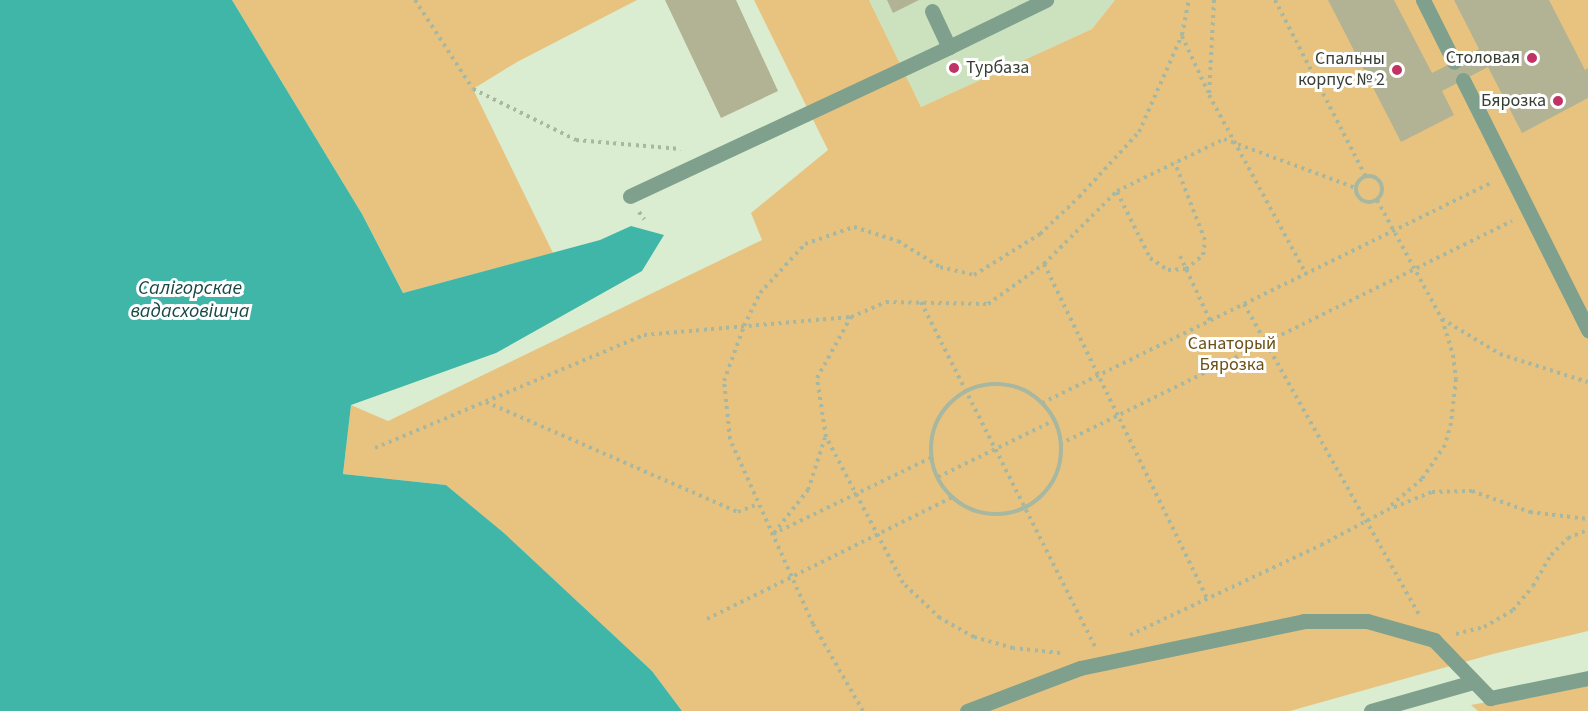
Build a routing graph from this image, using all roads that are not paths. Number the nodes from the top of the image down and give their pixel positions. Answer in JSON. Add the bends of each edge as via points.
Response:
{"nodes":[{"id":1,"x":1046,"y":0,"type":"edge"},
{"id":2,"x":1423,"y":0,"type":"edge"},
{"id":3,"x":932,"y":10,"type":"dead end"},
{"id":4,"x":949,"y":47,"type":"junction"},
{"id":5,"x":1454,"y":62,"type":"dead end"},
{"id":6,"x":1463,"y":80,"type":"dead end"},
{"id":7,"x":630,"y":196,"type":"dead end"},
{"id":8,"x":1588,"y":330,"type":"edge"},
{"id":9,"x":1588,"y":678,"type":"edge"},
{"id":10,"x":1473,"y":682,"type":"junction"},
{"id":11,"x":967,"y":711,"type":"edge"},
{"id":12,"x":1371,"y":711,"type":"edge"}],
"edges":[{"from":1,"to":4,"type":"street"},
{"from":2,"to":5,"type":"street"},
{"from":3,"to":4,"type":"street"},
{"from":4,"to":7,"type":"street"},
{"from":6,"to":8,"type":"street"},
{"from":9,"to":10,"type":"street","via":[[1490,698]]},
{"from":10,"to":11,"type":"street","via":[[1434,640],[1367,621],[1304,621],[1080,668]]},
{"from":10,"to":12,"type":"street"}]}
